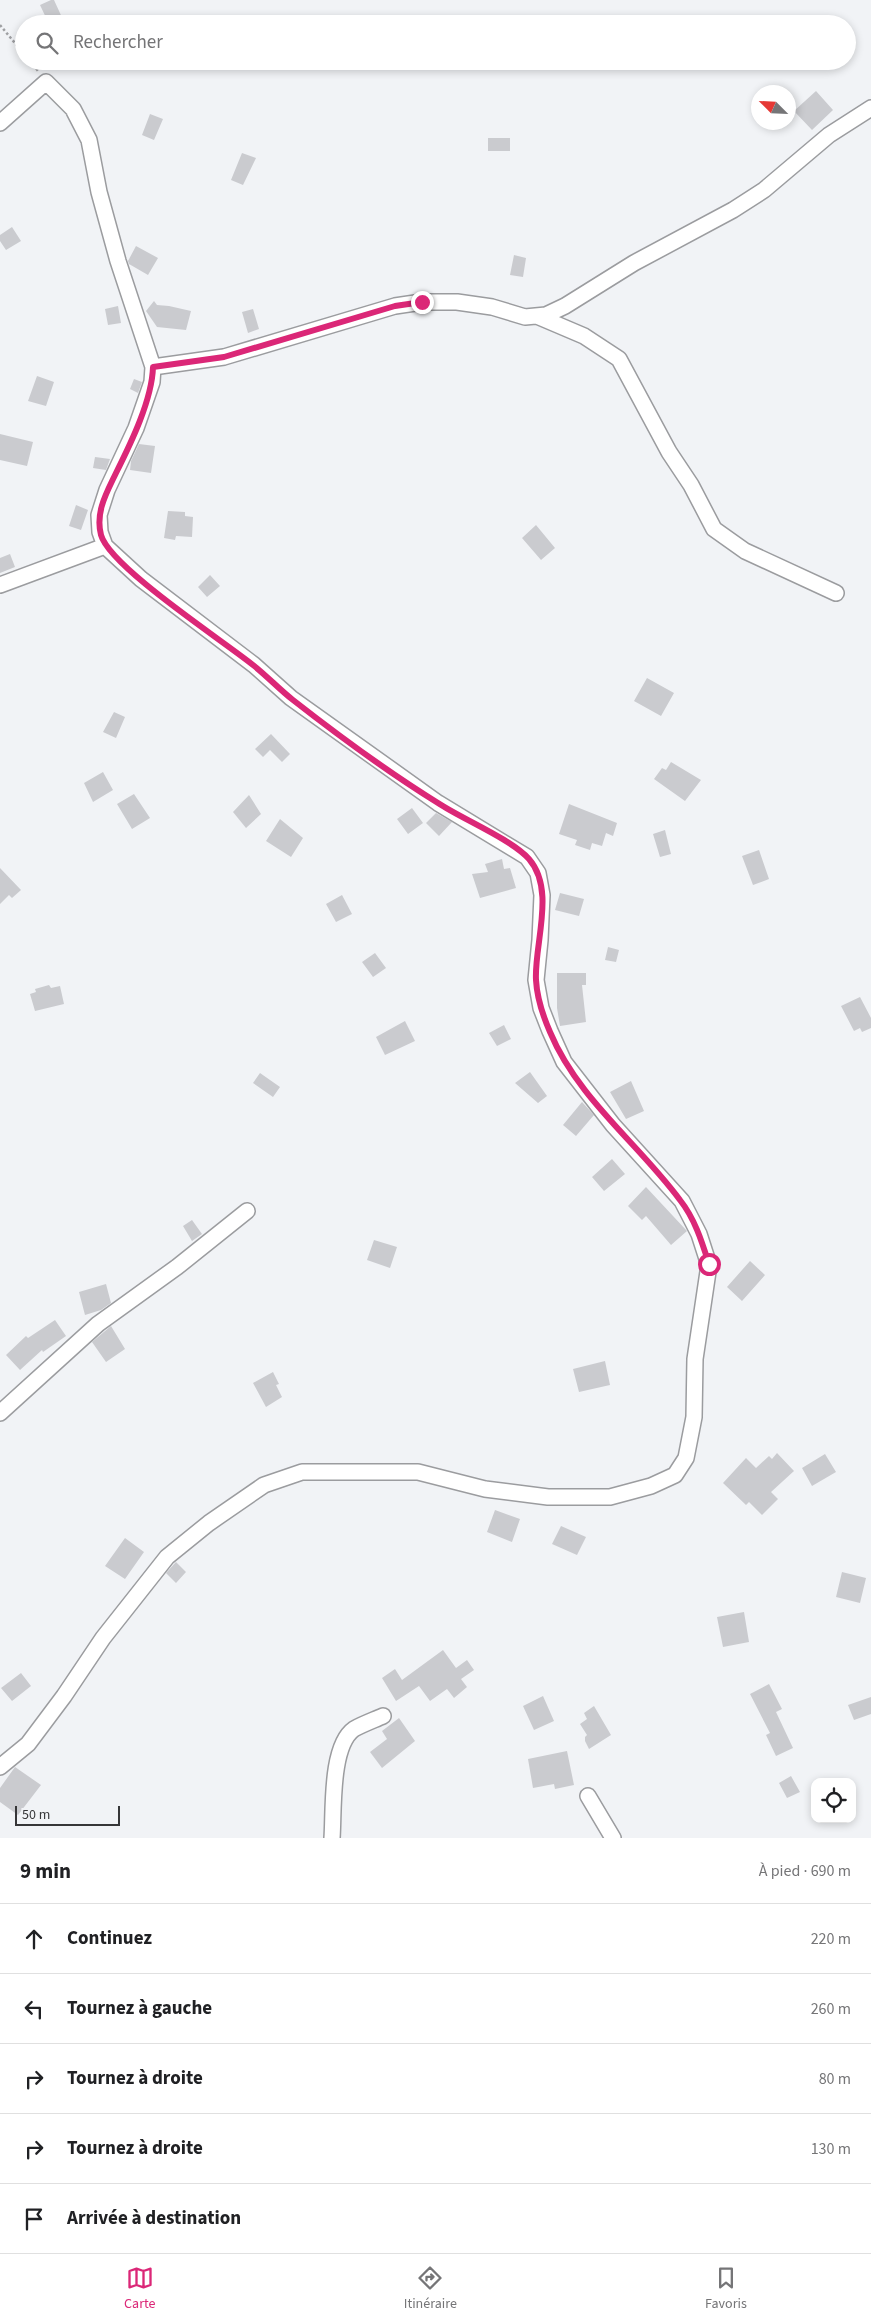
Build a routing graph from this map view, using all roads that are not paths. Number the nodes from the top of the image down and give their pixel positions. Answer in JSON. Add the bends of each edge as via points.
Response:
{"nodes":[{"id":1,"x":871,"y":108,"type":"edge"},
{"id":2,"x":0,"y":123,"type":"edge"},
{"id":3,"x":537,"y":316,"type":"junction"},
{"id":4,"x":153,"y":367,"type":"junction"},
{"id":5,"x":106,"y":546,"type":"junction"},
{"id":6,"x":0,"y":585,"type":"edge"},
{"id":7,"x":836,"y":593,"type":"dead end"},
{"id":8,"x":246,"y":1211,"type":"dead end"},
{"id":9,"x":0,"y":1413,"type":"edge"},
{"id":10,"x":383,"y":1716,"type":"dead end"},
{"id":11,"x":0,"y":1767,"type":"edge"},
{"id":12,"x":588,"y":1796,"type":"dead end"},
{"id":13,"x":332,"y":1838,"type":"edge"},
{"id":14,"x":613,"y":1838,"type":"edge"}],
"edges":[{"from":1,"to":3,"type":"street","via":[[829,135],[764,190],[733,210],[634,263],[565,306]]},
{"from":2,"to":4,"type":"street","via":[[46,82],[74,109],[89,140],[118,261]]},
{"from":3,"to":4,"type":"street","via":[[525,317],[492,307],[457,302],[422,302],[368,313],[224,357]]},
{"from":3,"to":7,"type":"street","via":[[584,336],[618,359],[714,529],[745,550]]},
{"from":4,"to":5,"type":"street","via":[[149,391],[99,515],[100,532]]},
{"from":5,"to":6,"type":"street"},
{"from":5,"to":11,"type":"street","via":[[141,579],[343,737],[438,804],[527,857],[538,873],[542,895],[536,980],[550,1031],[564,1062],[613,1126],[682,1201],[699,1234],[709,1264],[695,1359],[694,1417],[686,1458],[675,1475],[651,1486],[610,1497],[548,1497],[485,1489],[418,1472],[302,1472],[264,1485],[209,1523],[168,1557],[103,1638],[28,1744]]},
{"from":8,"to":9,"type":"street","via":[[177,1267],[98,1324]]},
{"from":10,"to":13,"type":"street","via":[[353,1730],[341,1746]]},
{"from":12,"to":14,"type":"street"}]}
